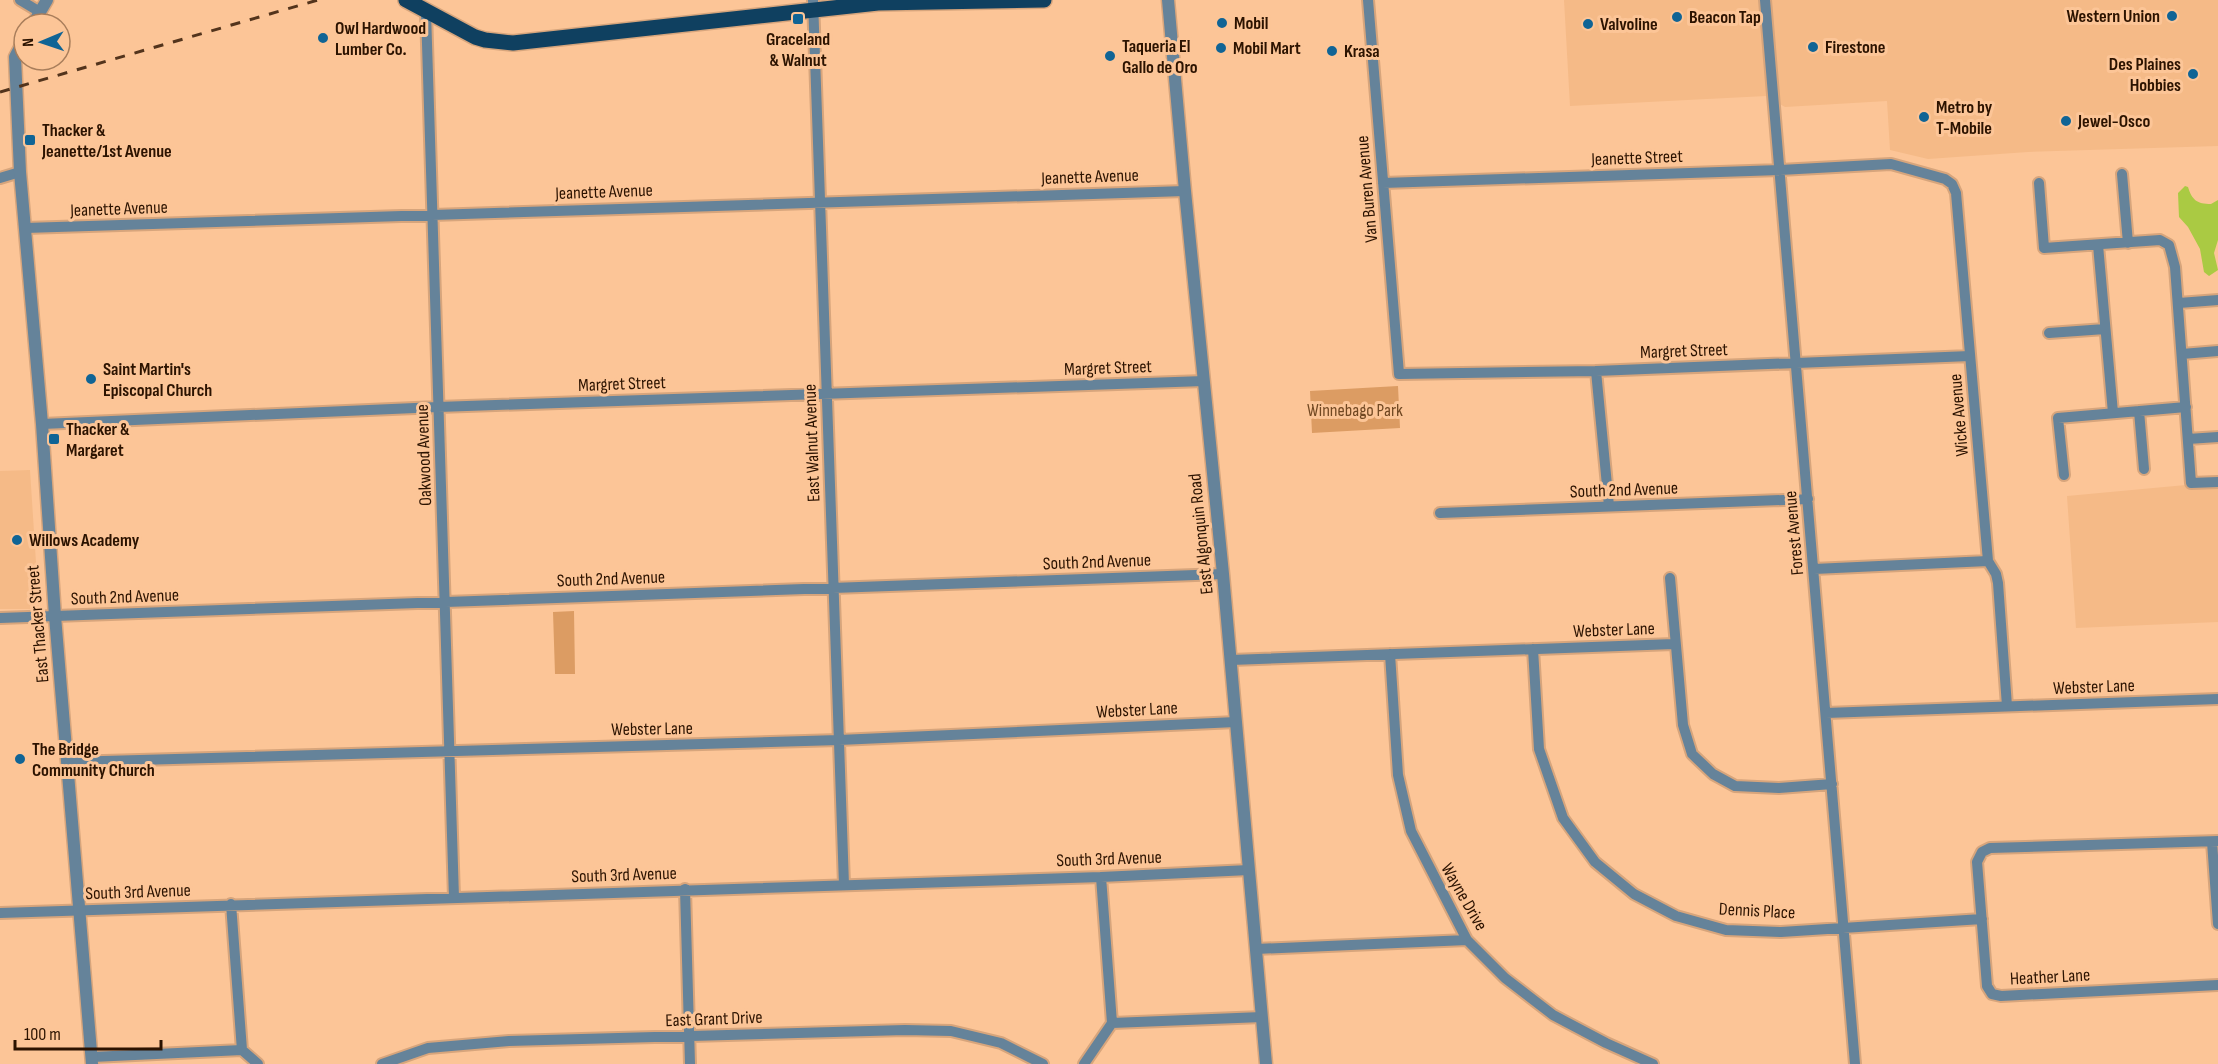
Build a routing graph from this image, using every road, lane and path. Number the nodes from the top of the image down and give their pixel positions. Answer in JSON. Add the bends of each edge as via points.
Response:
{"nodes":[{"id":1,"x":20,"y":0,"type":"edge"},
{"id":2,"x":47,"y":0,"type":"edge"},
{"id":3,"x":406,"y":0,"type":"edge"},
{"id":4,"x":1044,"y":0,"type":"edge"},
{"id":5,"x":1168,"y":0,"type":"edge"},
{"id":6,"x":1368,"y":0,"type":"edge"},
{"id":7,"x":1765,"y":0,"type":"edge"},
{"id":8,"x":873,"y":2,"type":"edge"},
{"id":9,"x":813,"y":5,"type":"edge"},
{"id":10,"x":40,"y":12,"type":"joint"},
{"id":11,"x":426,"y":12,"type":"junction"},
{"id":12,"x":16,"y":72,"type":"edge"},
{"id":13,"x":1891,"y":164,"type":"joint"},
{"id":14,"x":1780,"y":170,"type":"junction"},
{"id":15,"x":20,"y":172,"type":"junction"},
{"id":16,"x":2122,"y":174,"type":"dead end"},
{"id":17,"x":0,"y":178,"type":"edge"},
{"id":18,"x":1383,"y":183,"type":"junction"},
{"id":19,"x":2039,"y":183,"type":"dead end"},
{"id":20,"x":1185,"y":191,"type":"junction"},
{"id":21,"x":820,"y":201,"type":"junction"},
{"id":22,"x":432,"y":214,"type":"junction"},
{"id":23,"x":25,"y":228,"type":"junction"},
{"id":24,"x":2128,"y":243,"type":"junction"},
{"id":25,"x":2098,"y":245,"type":"junction"},
{"id":26,"x":2218,"y":300,"type":"edge"},
{"id":27,"x":2178,"y":303,"type":"junction"},
{"id":28,"x":2105,"y":329,"type":"junction"},
{"id":29,"x":2049,"y":333,"type":"dead end"},
{"id":30,"x":2218,"y":351,"type":"edge"},
{"id":31,"x":2182,"y":354,"type":"junction"},
{"id":32,"x":1970,"y":356,"type":"junction"},
{"id":33,"x":1796,"y":363,"type":"junction"},
{"id":34,"x":1596,"y":371,"type":"junction"},
{"id":35,"x":1399,"y":374,"type":"joint"},
{"id":36,"x":1204,"y":381,"type":"junction"},
{"id":37,"x":827,"y":394,"type":"junction"},
{"id":38,"x":438,"y":407,"type":"junction"},
{"id":39,"x":2186,"y":407,"type":"junction"},
{"id":40,"x":2139,"y":411,"type":"junction"},
{"id":41,"x":2113,"y":413,"type":"junction"},
{"id":42,"x":42,"y":424,"type":"junction"},
{"id":43,"x":2218,"y":437,"type":"edge"},
{"id":44,"x":2188,"y":439,"type":"junction"},
{"id":45,"x":2144,"y":469,"type":"dead end"},
{"id":46,"x":2064,"y":475,"type":"dead end"},
{"id":47,"x":2218,"y":482,"type":"edge"},
{"id":48,"x":1808,"y":499,"type":"junction"},
{"id":49,"x":1609,"y":506,"type":"junction"},
{"id":50,"x":1440,"y":513,"type":"dead end"},
{"id":51,"x":1988,"y":561,"type":"junction"},
{"id":52,"x":1814,"y":569,"type":"junction"},
{"id":53,"x":1223,"y":574,"type":"junction"},
{"id":54,"x":1670,"y":578,"type":"dead end"},
{"id":55,"x":834,"y":588,"type":"junction"},
{"id":56,"x":446,"y":601,"type":"junction"},
{"id":57,"x":55,"y":616,"type":"junction"},
{"id":58,"x":0,"y":618,"type":"edge"},
{"id":59,"x":1674,"y":644,"type":"junction"},
{"id":60,"x":1533,"y":649,"type":"junction"},
{"id":61,"x":1390,"y":654,"type":"junction"},
{"id":62,"x":1231,"y":660,"type":"junction"},
{"id":63,"x":2218,"y":699,"type":"edge"},
{"id":64,"x":2007,"y":706,"type":"junction"},
{"id":65,"x":1826,"y":712,"type":"junction"},
{"id":66,"x":1236,"y":722,"type":"junction"},
{"id":67,"x":839,"y":740,"type":"junction"},
{"id":68,"x":450,"y":750,"type":"junction"},
{"id":69,"x":68,"y":762,"type":"junction"},
{"id":70,"x":1832,"y":784,"type":"junction"},
{"id":71,"x":2215,"y":841,"type":"edge"},
{"id":72,"x":1249,"y":870,"type":"junction"},
{"id":73,"x":1101,"y":876,"type":"junction"},
{"id":74,"x":844,"y":885,"type":"junction"},
{"id":75,"x":685,"y":890,"type":"junction"},
{"id":76,"x":454,"y":898,"type":"junction"},
{"id":77,"x":231,"y":904,"type":"junction"},
{"id":78,"x":81,"y":910,"type":"junction"},
{"id":79,"x":0,"y":913,"type":"edge"},
{"id":80,"x":1982,"y":919,"type":"junction"},
{"id":81,"x":2218,"y":924,"type":"edge"},
{"id":82,"x":1844,"y":928,"type":"junction"},
{"id":83,"x":1467,"y":940,"type":"junction"},
{"id":84,"x":1256,"y":949,"type":"junction"},
{"id":85,"x":2218,"y":985,"type":"edge"},
{"id":86,"x":1262,"y":1017,"type":"junction"},
{"id":87,"x":1112,"y":1023,"type":"junction"},
{"id":88,"x":689,"y":1036,"type":"junction"},
{"id":89,"x":242,"y":1050,"type":"junction"},
{"id":90,"x":92,"y":1060,"type":"edge"},
{"id":91,"x":258,"y":1064,"type":"edge"},
{"id":92,"x":382,"y":1064,"type":"edge"},
{"id":93,"x":690,"y":1064,"type":"edge"},
{"id":94,"x":1043,"y":1064,"type":"edge"},
{"id":95,"x":1084,"y":1064,"type":"edge"},
{"id":96,"x":1266,"y":1064,"type":"edge"},
{"id":97,"x":1653,"y":1064,"type":"edge"},
{"id":98,"x":1856,"y":1064,"type":"edge"}],
"edges":[{"from":1,"to":10,"type":"street"},
{"from":2,"to":10,"type":"street"},
{"from":3,"to":11,"type":"main road"},
{"from":4,"to":8,"type":"main road"},
{"from":5,"to":20,"type":"street","name":"East Algonquin Road"},
{"from":6,"to":18,"type":"street","name":"Van Buren Avenue"},
{"from":7,"to":14,"type":"street","name":"Forest Avenue"},
{"from":8,"to":9,"type":"main road"},
{"from":9,"to":11,"type":"main road","via":[[513,43],[474,37]]},
{"from":9,"to":21,"type":"street","name":"East Walnut Avenue"},
{"from":11,"to":22,"type":"street","name":"Oakwood Avenue"},
{"from":12,"to":15,"type":"street","name":"East Thacker Street"},
{"from":13,"to":14,"type":"street","name":"Jeanette Street"},
{"from":13,"to":32,"type":"street","name":"Wicke Avenue","via":[[1945,179],[1956,193]]},
{"from":14,"to":18,"type":"street","name":"Jeanette Street"},
{"from":14,"to":33,"type":"street","name":"Forest Avenue"},
{"from":15,"to":17,"type":"street"},
{"from":15,"to":23,"type":"street","name":"East Thacker Street"},
{"from":16,"to":24,"type":"street"},
{"from":18,"to":35,"type":"street","name":"Van Buren Avenue"},
{"from":19,"to":25,"type":"street","via":[[2044,248]]},
{"from":20,"to":21,"type":"street","name":"Jeanette Avenue"},
{"from":20,"to":36,"type":"street","name":"East Algonquin Road"},
{"from":21,"to":22,"type":"street","name":"Jeanette Avenue"},
{"from":21,"to":37,"type":"street","name":"East Walnut Avenue"},
{"from":22,"to":23,"type":"street","name":"Jeanette Avenue"},
{"from":22,"to":38,"type":"street","name":"Oakwood Avenue"},
{"from":23,"to":42,"type":"street","name":"East Thacker Street"},
{"from":24,"to":25,"type":"street"},
{"from":24,"to":27,"type":"street","via":[[2160,240],[2169,245]]},
{"from":25,"to":28,"type":"street"},
{"from":26,"to":27,"type":"street"},
{"from":27,"to":31,"type":"street"},
{"from":28,"to":29,"type":"street"},
{"from":28,"to":41,"type":"street"},
{"from":30,"to":31,"type":"street"},
{"from":31,"to":39,"type":"street"},
{"from":32,"to":33,"type":"street","name":"Margret Street"},
{"from":32,"to":51,"type":"street","name":"Wicke Avenue"},
{"from":33,"to":34,"type":"street","name":"Margret Street"},
{"from":33,"to":48,"type":"street","name":"Forest Avenue"},
{"from":34,"to":35,"type":"street","name":"Margret Street"},
{"from":34,"to":49,"type":"street"},
{"from":36,"to":37,"type":"street","name":"Margret Street"},
{"from":36,"to":53,"type":"street","name":"East Algonquin Road"},
{"from":37,"to":38,"type":"street","name":"Margret Street"},
{"from":37,"to":55,"type":"street","name":"East Walnut Avenue"},
{"from":38,"to":42,"type":"street","name":"Margret Street"},
{"from":38,"to":56,"type":"street","name":"Oakwood Avenue"},
{"from":39,"to":40,"type":"street"},
{"from":39,"to":44,"type":"street"},
{"from":40,"to":41,"type":"street"},
{"from":40,"to":45,"type":"street"},
{"from":41,"to":46,"type":"street","via":[[2058,418]]},
{"from":42,"to":57,"type":"street","name":"East Thacker Street"},
{"from":43,"to":44,"type":"street"},
{"from":44,"to":47,"type":"street","via":[[2191,483]]},
{"from":48,"to":49,"type":"street","name":"South 2nd Avenue"},
{"from":48,"to":52,"type":"street","name":"Forest Avenue"},
{"from":49,"to":50,"type":"street","name":"South 2nd Avenue"},
{"from":51,"to":52,"type":"street"},
{"from":51,"to":64,"type":"street","name":"Wicke Avenue","via":[[1998,583]]},
{"from":52,"to":65,"type":"street","name":"Forest Avenue"},
{"from":53,"to":55,"type":"street","name":"South 2nd Avenue"},
{"from":53,"to":62,"type":"street","name":"East Algonquin Road"},
{"from":54,"to":59,"type":"street"},
{"from":55,"to":56,"type":"street","name":"South 2nd Avenue"},
{"from":55,"to":67,"type":"street","name":"East Walnut Avenue"},
{"from":56,"to":57,"type":"street","name":"South 2nd Avenue"},
{"from":56,"to":68,"type":"street","name":"Oakwood Avenue"},
{"from":57,"to":58,"type":"street","name":"South 2nd Avenue"},
{"from":57,"to":69,"type":"street","name":"East Thacker Street"},
{"from":59,"to":60,"type":"street","name":"Webster Lane"},
{"from":59,"to":70,"type":"street","via":[[1686,738],[1692,754],[1703,766],[1735,786]]},
{"from":60,"to":61,"type":"street","name":"Webster Lane"},
{"from":60,"to":82,"type":"street","name":"Dennis Place","via":[[1539,750],[1563,818],[1595,862],[1634,894],[1676,916],[1726,930]]},
{"from":61,"to":62,"type":"street","name":"Webster Lane"},
{"from":61,"to":83,"type":"street","name":"Wayne Drive","via":[[1398,775],[1411,831]]},
{"from":62,"to":66,"type":"street","name":"East Algonquin Road"},
{"from":63,"to":64,"type":"street","name":"Webster Lane"},
{"from":64,"to":65,"type":"street","name":"Webster Lane"},
{"from":65,"to":70,"type":"street","name":"Forest Avenue"},
{"from":66,"to":67,"type":"street","name":"Webster Lane"},
{"from":66,"to":72,"type":"street","name":"East Algonquin Road"},
{"from":67,"to":68,"type":"street","name":"Webster Lane"},
{"from":67,"to":74,"type":"street","name":"East Walnut Avenue"},
{"from":68,"to":69,"type":"street","name":"Webster Lane"},
{"from":68,"to":76,"type":"street","name":"Oakwood Avenue"},
{"from":69,"to":78,"type":"street","name":"East Thacker Street"},
{"from":70,"to":82,"type":"street","name":"Forest Avenue"},
{"from":71,"to":80,"type":"street","name":"Heather Lane","via":[[1990,848],[1982,852],[1977,862]]},
{"from":71,"to":81,"type":"street"},
{"from":72,"to":73,"type":"street","name":"South 3rd Avenue"},
{"from":72,"to":84,"type":"street","name":"East Algonquin Road"},
{"from":73,"to":74,"type":"street","name":"South 3rd Avenue"},
{"from":73,"to":87,"type":"street"},
{"from":74,"to":75,"type":"street","name":"South 3rd Avenue"},
{"from":75,"to":76,"type":"street","name":"South 3rd Avenue"},
{"from":75,"to":88,"type":"street"},
{"from":76,"to":77,"type":"street","name":"South 3rd Avenue"},
{"from":77,"to":78,"type":"street","name":"South 3rd Avenue"},
{"from":77,"to":89,"type":"street"},
{"from":78,"to":79,"type":"street","name":"South 3rd Avenue"},
{"from":78,"to":90,"type":"street","name":"East Thacker Street"},
{"from":80,"to":82,"type":"street","name":"Dennis Place"},
{"from":80,"to":85,"type":"street","name":"Heather Lane","via":[[1987,986],[1992,994]]},
{"from":82,"to":98,"type":"street","name":"Forest Avenue"},
{"from":83,"to":84,"type":"street"},
{"from":83,"to":97,"type":"street","name":"Wayne Drive","via":[[1505,978],[1553,1015]]},
{"from":84,"to":86,"type":"street","name":"East Algonquin Road"},
{"from":86,"to":87,"type":"street"},
{"from":86,"to":96,"type":"street","name":"East Algonquin Road"},
{"from":87,"to":95,"type":"street"},
{"from":88,"to":92,"type":"street","name":"East Grant Drive","via":[[448,1045]]},
{"from":88,"to":93,"type":"street"},
{"from":88,"to":94,"type":"street","name":"East Grant Drive","via":[[951,1030],[1001,1043]]},
{"from":89,"to":90,"type":"street"},
{"from":89,"to":91,"type":"street"}]}
